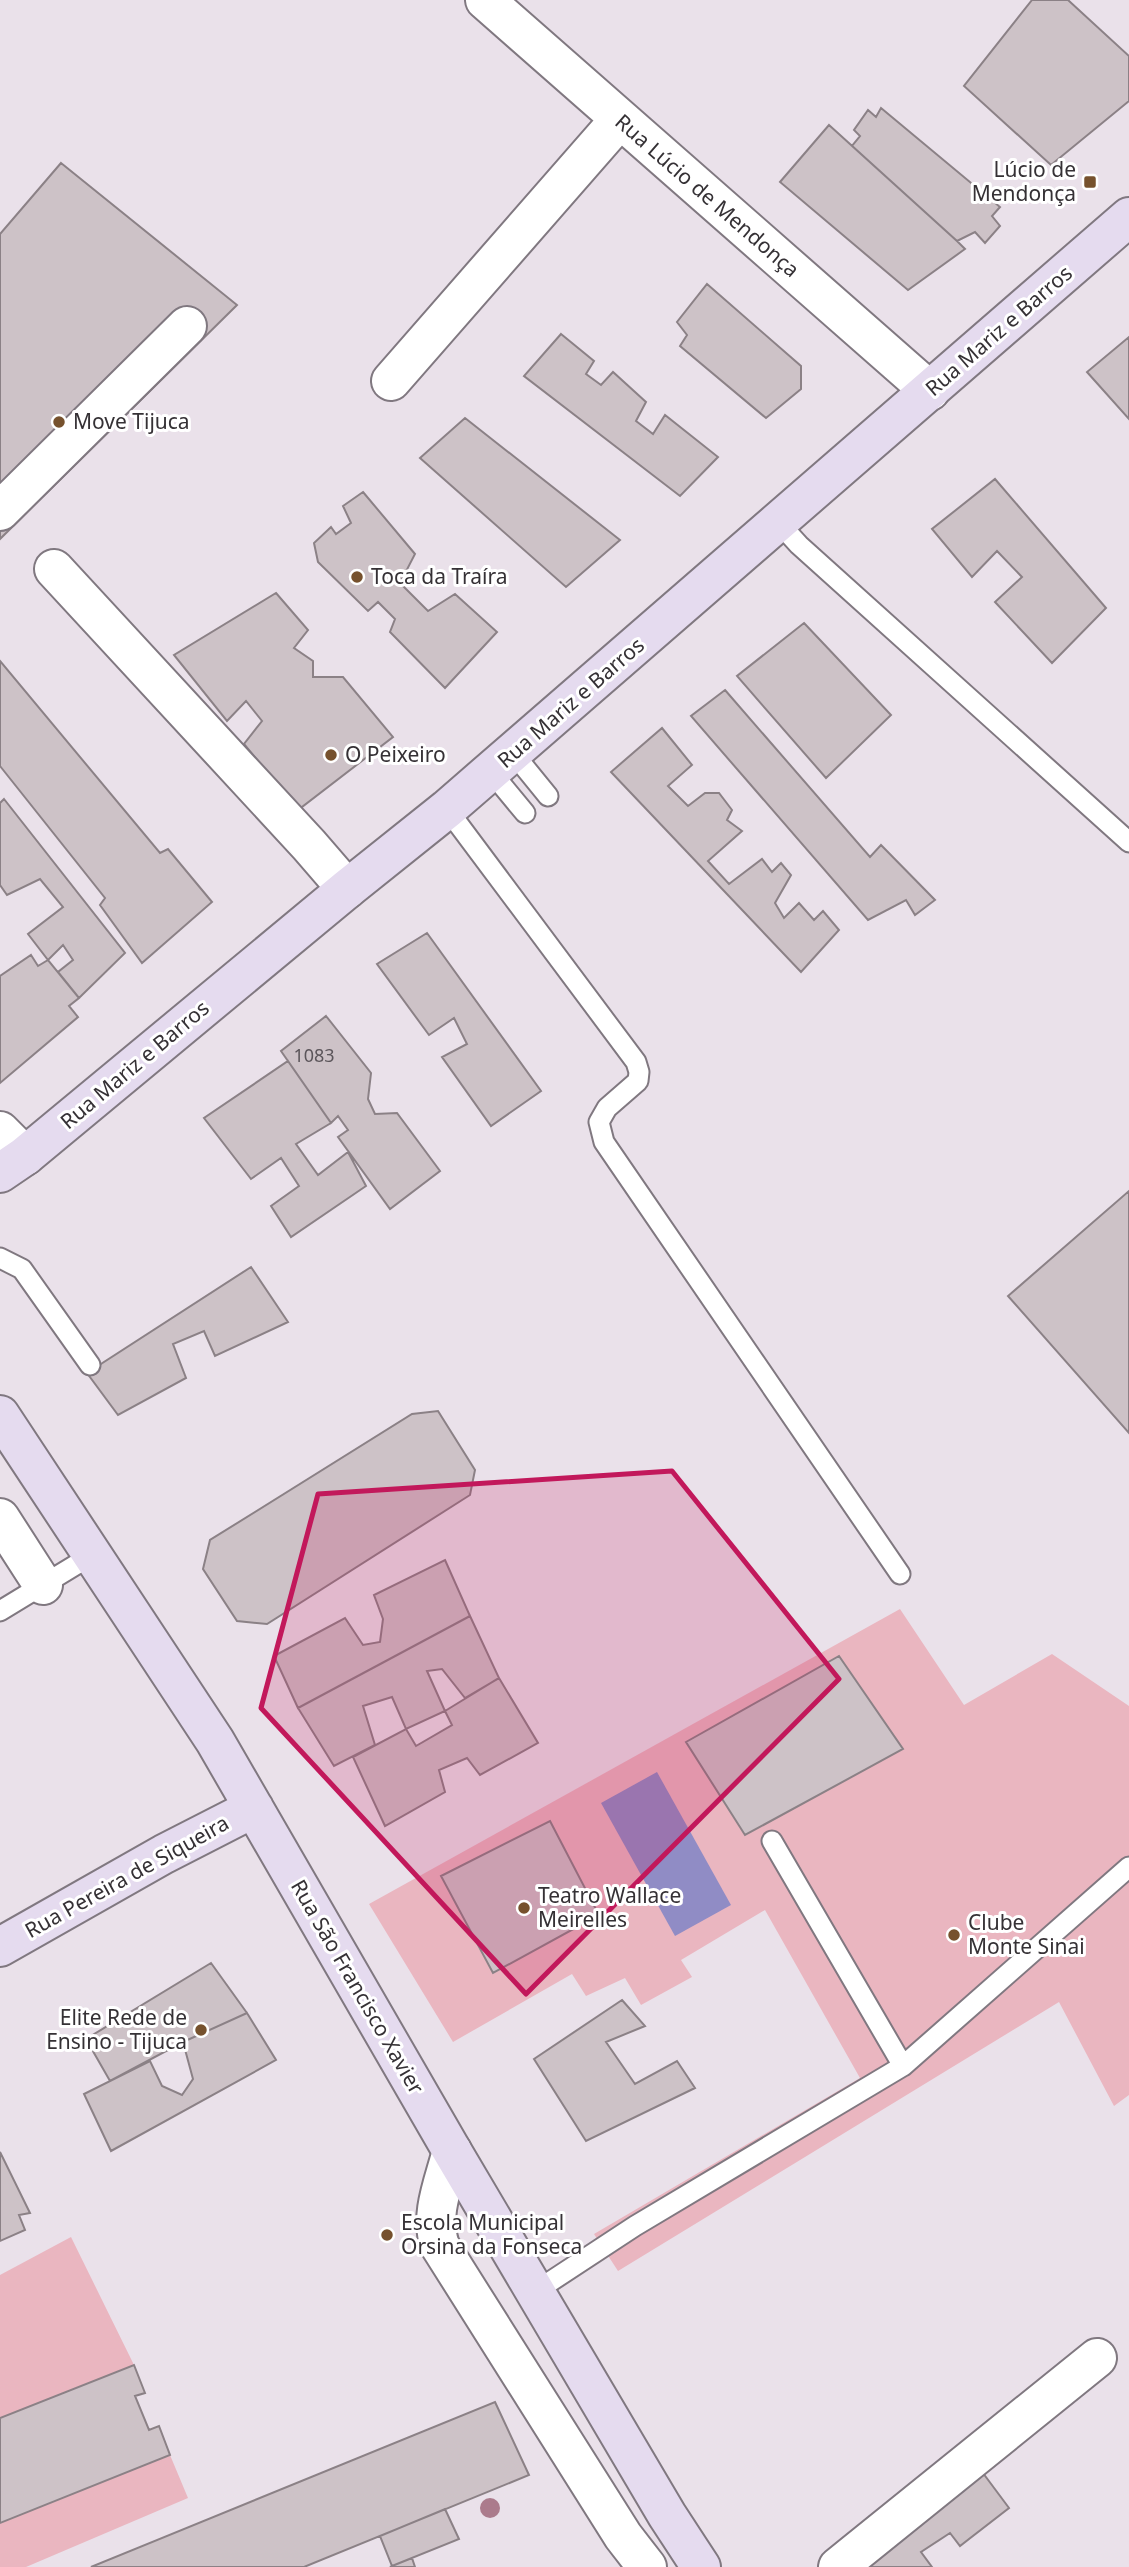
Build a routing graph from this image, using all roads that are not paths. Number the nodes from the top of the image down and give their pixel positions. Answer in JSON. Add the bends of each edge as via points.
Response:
{"nodes":[{"id":1,"x":485,"y":0,"type":"edge"},
{"id":2,"x":620,"y":119,"type":"junction"},
{"id":3,"x":1129,"y":217,"type":"edge"},
{"id":4,"x":187,"y":326,"type":"dead end"},
{"id":5,"x":391,"y":381,"type":"dead end"},
{"id":6,"x":930,"y":391,"type":"junction"},
{"id":7,"x":0,"y":511,"type":"edge"},
{"id":8,"x":778,"y":522,"type":"junction"},
{"id":9,"x":54,"y":569,"type":"dead end"},
{"id":10,"x":502,"y":762,"type":"junction"},
{"id":11,"x":548,"y":796,"type":"dead end"},
{"id":12,"x":447,"y":809,"type":"junction"},
{"id":13,"x":525,"y":813,"type":"dead end"},
{"id":14,"x":1129,"y":842,"type":"edge"},
{"id":15,"x":347,"y":889,"type":"junction"},
{"id":16,"x":8,"y":1153,"type":"edge"},
{"id":17,"x":0,"y":1258,"type":"edge"},
{"id":18,"x":89,"y":1365,"type":"dead end"},
{"id":19,"x":3,"y":1426,"type":"edge"},
{"id":20,"x":0,"y":1518,"type":"edge"},
{"id":21,"x":92,"y":1555,"type":"junction"},
{"id":22,"x":900,"y":1574,"type":"dead end"},
{"id":23,"x":43,"y":1584,"type":"junction"},
{"id":24,"x":0,"y":1611,"type":"edge"},
{"id":25,"x":254,"y":1808,"type":"junction"},
{"id":26,"x":772,"y":1841,"type":"dead end"},
{"id":27,"x":1129,"y":1867,"type":"edge"},
{"id":28,"x":0,"y":1947,"type":"edge"},
{"id":29,"x":903,"y":2066,"type":"junction"},
{"id":30,"x":452,"y":2151,"type":"junction"},
{"id":31,"x":536,"y":2291,"type":"junction"},
{"id":32,"x":1097,"y":2358,"type":"dead end"},
{"id":33,"x":647,"y":2567,"type":"edge"},
{"id":34,"x":701,"y":2567,"type":"edge"},
{"id":35,"x":838,"y":2567,"type":"edge"}],
"edges":[{"from":1,"to":2,"type":"street","name":"Rua Lúcio de Mendonça"},
{"from":2,"to":5,"type":"street"},
{"from":2,"to":6,"type":"street","name":"Rua Lúcio de Mendonça"},
{"from":3,"to":6,"type":"street","name":"Rua Mariz e Barros"},
{"from":4,"to":7,"type":"street"},
{"from":6,"to":8,"type":"street","name":"Rua Mariz e Barros"},
{"from":8,"to":10,"type":"street","name":"Rua Mariz e Barros"},
{"from":8,"to":14,"type":"lane"},
{"from":9,"to":15,"type":"street"},
{"from":10,"to":11,"type":"lane"},
{"from":10,"to":12,"type":"street","name":"Rua Mariz e Barros"},
{"from":10,"to":13,"type":"lane"},
{"from":12,"to":15,"type":"street","name":"Rua Mariz e Barros"},
{"from":12,"to":22,"type":"lane","via":[[636,1062],[638,1081],[607,1108],[599,1122],[604,1142]]},
{"from":15,"to":16,"type":"street","name":"Rua Mariz e Barros"},
{"from":17,"to":18,"type":"lane","via":[[22,1269]]},
{"from":19,"to":21,"type":"street","name":"Rua São Francisco Xavier"},
{"from":20,"to":23,"type":"street"},
{"from":21,"to":23,"type":"lane"},
{"from":21,"to":25,"type":"street","name":"Rua São Francisco Xavier"},
{"from":23,"to":24,"type":"lane"},
{"from":25,"to":28,"type":"street","name":"Rua Pereira de Siqueira"},
{"from":25,"to":30,"type":"street","name":"Rua São Francisco Xavier"},
{"from":26,"to":29,"type":"lane"},
{"from":27,"to":29,"type":"lane"},
{"from":29,"to":31,"type":"lane","via":[[635,2226]]},
{"from":30,"to":31,"type":"street","name":"Rua São Francisco Xavier"},
{"from":30,"to":33,"type":"street","via":[[435,2219],[440,2246]]},
{"from":31,"to":34,"type":"street","name":"Rua São Francisco Xavier"},
{"from":32,"to":35,"type":"street"}]}
